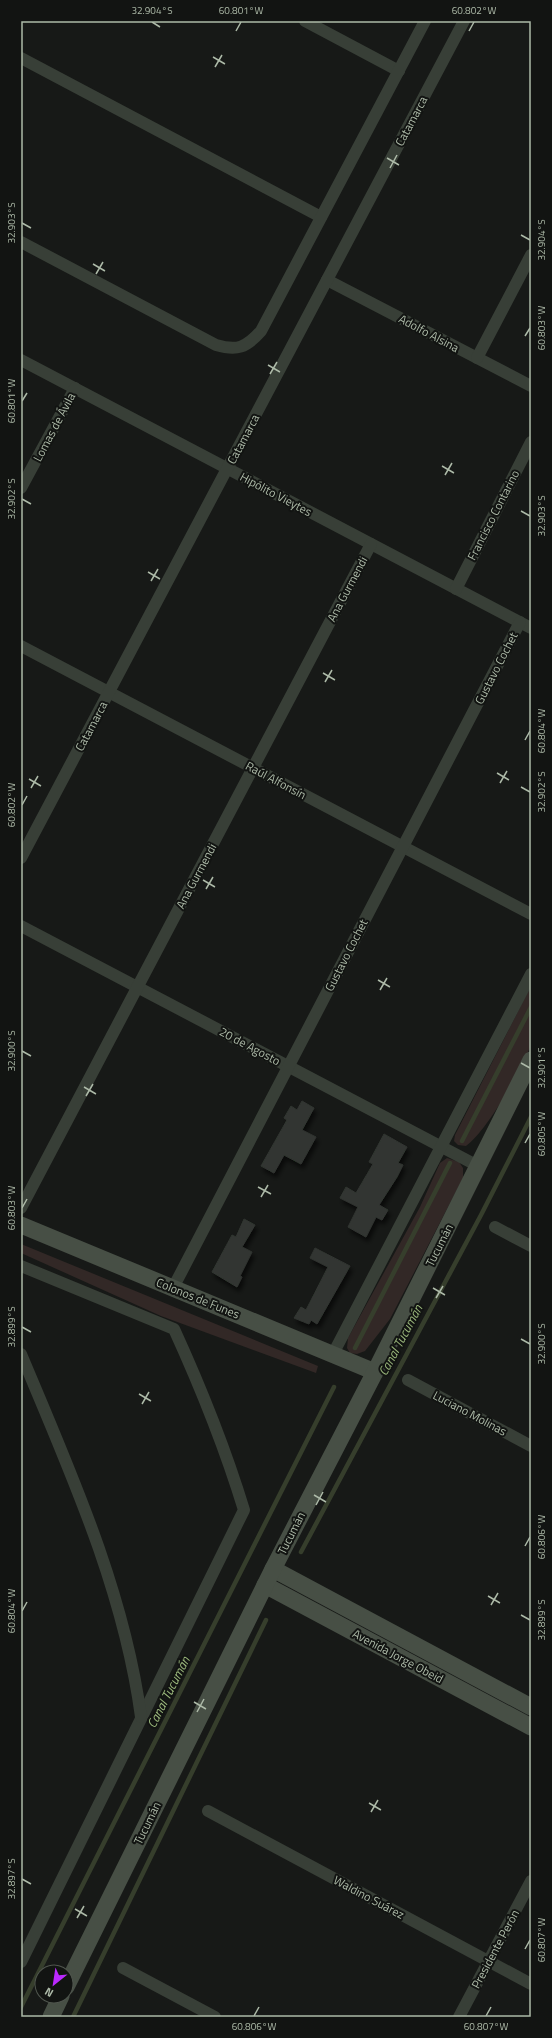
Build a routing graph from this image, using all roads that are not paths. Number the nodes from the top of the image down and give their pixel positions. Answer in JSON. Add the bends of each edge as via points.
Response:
{"nodes":[{"id":1,"x":305,"y":21,"type":"edge"},
{"id":2,"x":425,"y":21,"type":"edge"},
{"id":3,"x":464,"y":21,"type":"edge"},
{"id":4,"x":21,"y":58,"type":"edge"},
{"id":5,"x":399,"y":71,"type":"junction"},
{"id":6,"x":321,"y":217,"type":"junction"},
{"id":7,"x":21,"y":242,"type":"edge"},
{"id":8,"x":531,"y":255,"type":"edge"},
{"id":9,"x":327,"y":280,"type":"junction"},
{"id":10,"x":477,"y":358,"type":"junction"},
{"id":11,"x":21,"y":360,"type":"edge"},
{"id":12,"x":531,"y":386,"type":"edge"},
{"id":13,"x":75,"y":388,"type":"junction"},
{"id":14,"x":531,"y":442,"type":"edge"},
{"id":15,"x":227,"y":468,"type":"junction"},
{"id":16,"x":21,"y":488,"type":"edge"},
{"id":17,"x":371,"y":544,"type":"junction"},
{"id":18,"x":456,"y":589,"type":"junction"},
{"id":19,"x":520,"y":622,"type":"junction"},
{"id":20,"x":531,"y":628,"type":"edge"},
{"id":21,"x":21,"y":646,"type":"edge"},
{"id":22,"x":109,"y":692,"type":"junction"},
{"id":23,"x":253,"y":768,"type":"junction"},
{"id":24,"x":403,"y":847,"type":"junction"},
{"id":25,"x":21,"y":858,"type":"edge"},
{"id":26,"x":531,"y":914,"type":"edge"},
{"id":27,"x":21,"y":926,"type":"edge"},
{"id":28,"x":531,"y":974,"type":"edge"},
{"id":29,"x":138,"y":987,"type":"junction"},
{"id":30,"x":531,"y":1060,"type":"edge"},
{"id":31,"x":289,"y":1066,"type":"junction"},
{"id":32,"x":441,"y":1147,"type":"junction"},
{"id":33,"x":478,"y":1166,"type":"junction"},
{"id":34,"x":21,"y":1208,"type":"edge"},
{"id":35,"x":21,"y":1225,"type":"edge"},
{"id":36,"x":495,"y":1227,"type":"dead end"},
{"id":37,"x":531,"y":1246,"type":"edge"},
{"id":38,"x":21,"y":1266,"type":"edge"},
{"id":39,"x":173,"y":1288,"type":"junction"},
{"id":40,"x":21,"y":1354,"type":"edge"},
{"id":41,"x":333,"y":1354,"type":"junction"},
{"id":42,"x":375,"y":1372,"type":"junction"},
{"id":43,"x":408,"y":1380,"type":"dead end"},
{"id":44,"x":531,"y":1446,"type":"edge"},
{"id":45,"x":273,"y":1569,"type":"junction"},
{"id":46,"x":264,"y":1585,"type":"junction"},
{"id":47,"x":531,"y":1706,"type":"edge"},
{"id":48,"x":141,"y":1717,"type":"junction"},
{"id":49,"x":531,"y":1727,"type":"edge"},
{"id":50,"x":208,"y":1811,"type":"dead end"},
{"id":51,"x":531,"y":1881,"type":"edge"},
{"id":52,"x":488,"y":1961,"type":"junction"},
{"id":53,"x":21,"y":1962,"type":"edge"},
{"id":54,"x":124,"y":1968,"type":"dead end"},
{"id":55,"x":74,"y":1971,"type":"edge"},
{"id":56,"x":531,"y":1984,"type":"edge"},
{"id":57,"x":57,"y":2004,"type":"edge"},
{"id":58,"x":51,"y":2017,"type":"edge"},
{"id":59,"x":215,"y":2017,"type":"edge"},
{"id":60,"x":459,"y":2017,"type":"edge"}],
"edges":[{"from":1,"to":5,"type":"street"},
{"from":2,"to":5,"type":"street"},
{"from":3,"to":9,"type":"street","name":"Catamarca"},
{"from":4,"to":6,"type":"street"},
{"from":5,"to":6,"type":"street"},
{"from":6,"to":7,"type":"street","via":[[261,331],[252,342],[240,348],[229,349],[216,345]]},
{"from":8,"to":10,"type":"street"},
{"from":9,"to":10,"type":"street","name":"Adolfo Alsina"},
{"from":9,"to":15,"type":"street","name":"Catamarca"},
{"from":10,"to":12,"type":"street","name":"Adolfo Alsina"},
{"from":11,"to":13,"type":"street","name":"Hipólito Vieytes"},
{"from":13,"to":15,"type":"street","name":"Hipólito Vieytes"},
{"from":13,"to":16,"type":"street","name":"Lomas de Ávila"},
{"from":14,"to":18,"type":"street","name":"Francisco Contarino"},
{"from":15,"to":17,"type":"street","name":"Hipólito Vieytes"},
{"from":15,"to":22,"type":"street","name":"Catamarca"},
{"from":17,"to":18,"type":"street","name":"Hipólito Vieytes"},
{"from":17,"to":23,"type":"street","name":"Ana Gurmendi"},
{"from":18,"to":19,"type":"street","name":"Hipólito Vieytes"},
{"from":19,"to":20,"type":"street","name":"Hipólito Vieytes"},
{"from":19,"to":24,"type":"street","name":"Gustavo Cochet"},
{"from":21,"to":22,"type":"street","name":"Raúl Alfonsín"},
{"from":22,"to":23,"type":"street","name":"Raúl Alfonsín"},
{"from":22,"to":25,"type":"street","name":"Catamarca"},
{"from":23,"to":24,"type":"street","name":"Raúl Alfonsín"},
{"from":23,"to":29,"type":"street","name":"Ana Gurmendi"},
{"from":24,"to":26,"type":"street","name":"Raúl Alfonsín"},
{"from":24,"to":31,"type":"street","name":"Gustavo Cochet"},
{"from":27,"to":29,"type":"street","name":"20 de Agosto"},
{"from":28,"to":32,"type":"street"},
{"from":29,"to":31,"type":"street","name":"20 de Agosto"},
{"from":29,"to":34,"type":"street","name":"Ana Gurmendi"},
{"from":30,"to":33,"type":"main road","name":"Tucumán"},
{"from":31,"to":32,"type":"street","name":"20 de Agosto"},
{"from":31,"to":39,"type":"street","name":"Gustavo Cochet"},
{"from":32,"to":33,"type":"street","name":"20 de Agosto"},
{"from":32,"to":41,"type":"street"},
{"from":33,"to":42,"type":"main road","name":"Tucumán"},
{"from":35,"to":39,"type":"main road","name":"Colonos de Funes"},
{"from":36,"to":37,"type":"street"},
{"from":38,"to":48,"type":"street","via":[[174,1329],[202,1391],[244,1510]]},
{"from":39,"to":41,"type":"main road","name":"Colonos de Funes"},
{"from":40,"to":48,"type":"street","via":[[88,1516],[115,1604],[139,1698]]},
{"from":41,"to":42,"type":"main road","name":"Colonos de Funes"},
{"from":42,"to":45,"type":"main road","name":"Tucumán"},
{"from":43,"to":44,"type":"street","name":"Luciano Molinas"},
{"from":45,"to":46,"type":"main road","name":"Tucumán"},
{"from":45,"to":47,"type":"main road","name":"Avenida Jorge Obeid"},
{"from":46,"to":49,"type":"main road","name":"Avenida Jorge Obeid"},
{"from":46,"to":55,"type":"main road","name":"Tucumán"},
{"from":48,"to":53,"type":"street"},
{"from":50,"to":52,"type":"street","name":"Waldino Suárez"},
{"from":51,"to":52,"type":"street","name":"Presidente Perón"},
{"from":52,"to":56,"type":"street","name":"Waldino Suárez"},
{"from":52,"to":60,"type":"street","name":"Presidente Perón"},
{"from":54,"to":59,"type":"street"},
{"from":57,"to":58,"type":"main road"}]}
